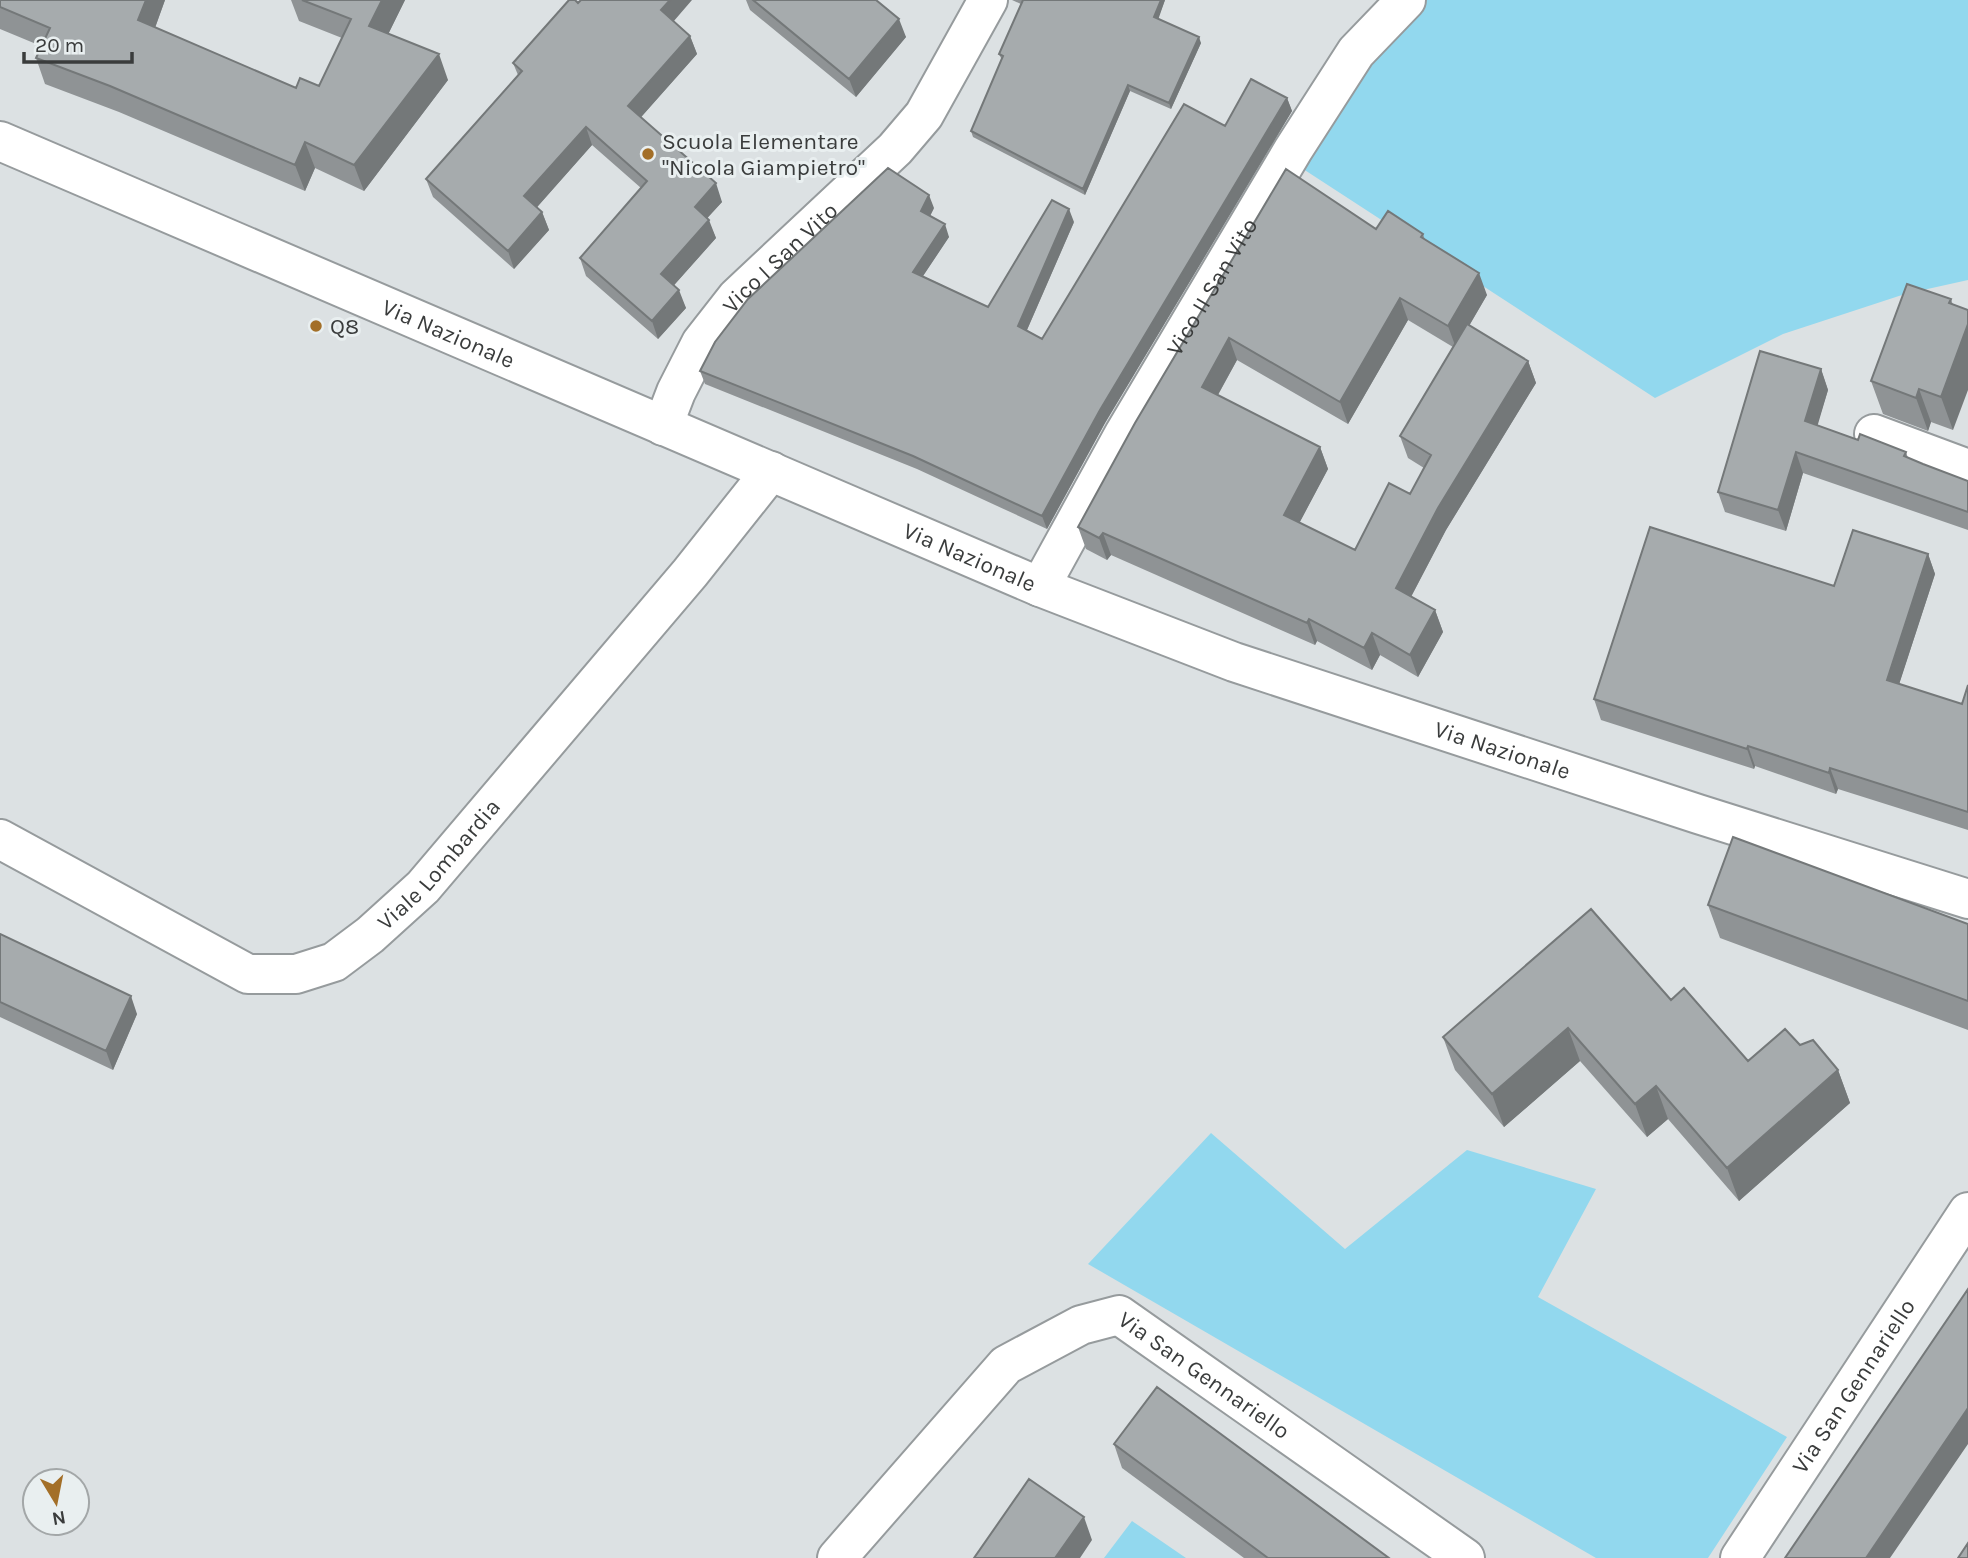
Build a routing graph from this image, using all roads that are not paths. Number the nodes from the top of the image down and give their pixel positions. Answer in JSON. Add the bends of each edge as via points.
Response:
{"nodes":[{"id":1,"x":988,"y":0,"type":"edge"},
{"id":2,"x":1406,"y":0,"type":"edge"},
{"id":3,"x":0,"y":141,"type":"edge"},
{"id":4,"x":663,"y":426,"type":"junction"},
{"id":5,"x":1874,"y":434,"type":"dead end"},
{"id":6,"x":1968,"y":469,"type":"edge"},
{"id":7,"x":771,"y":471,"type":"junction"},
{"id":8,"x":1040,"y":587,"type":"junction"},
{"id":9,"x":0,"y":839,"type":"edge"},
{"id":10,"x":1968,"y":898,"type":"edge"},
{"id":11,"x":1968,"y":1212,"type":"edge"},
{"id":12,"x":837,"y":1558,"type":"edge"},
{"id":13,"x":1465,"y":1558,"type":"edge"},
{"id":14,"x":1740,"y":1558,"type":"edge"}],
"edges":[{"from":1,"to":4,"type":"street","name":"Vico I San Vito","via":[[924,115],[895,149],[737,297],[701,343]]},
{"from":2,"to":8,"type":"street","name":"Vico II San Vito","via":[[1356,52],[1293,150],[1124,434]]},
{"from":3,"to":4,"type":"street","name":"Via Nazionale"},
{"from":4,"to":7,"type":"street","name":"Via Nazionale"},
{"from":5,"to":6,"type":"street"},
{"from":7,"to":8,"type":"street","name":"Via Nazionale"},
{"from":7,"to":9,"type":"street","name":"Viale Lombardia","via":[[423,887],[334,962],[296,974],[248,974]]},
{"from":8,"to":10,"type":"street","name":"Via Nazionale","via":[[1247,666]]},
{"from":11,"to":14,"type":"street","name":"Via San Gennariello"},
{"from":12,"to":13,"type":"street","name":"Via San Gennariello","via":[[1006,1365],[1081,1325],[1119,1315]]}]}
